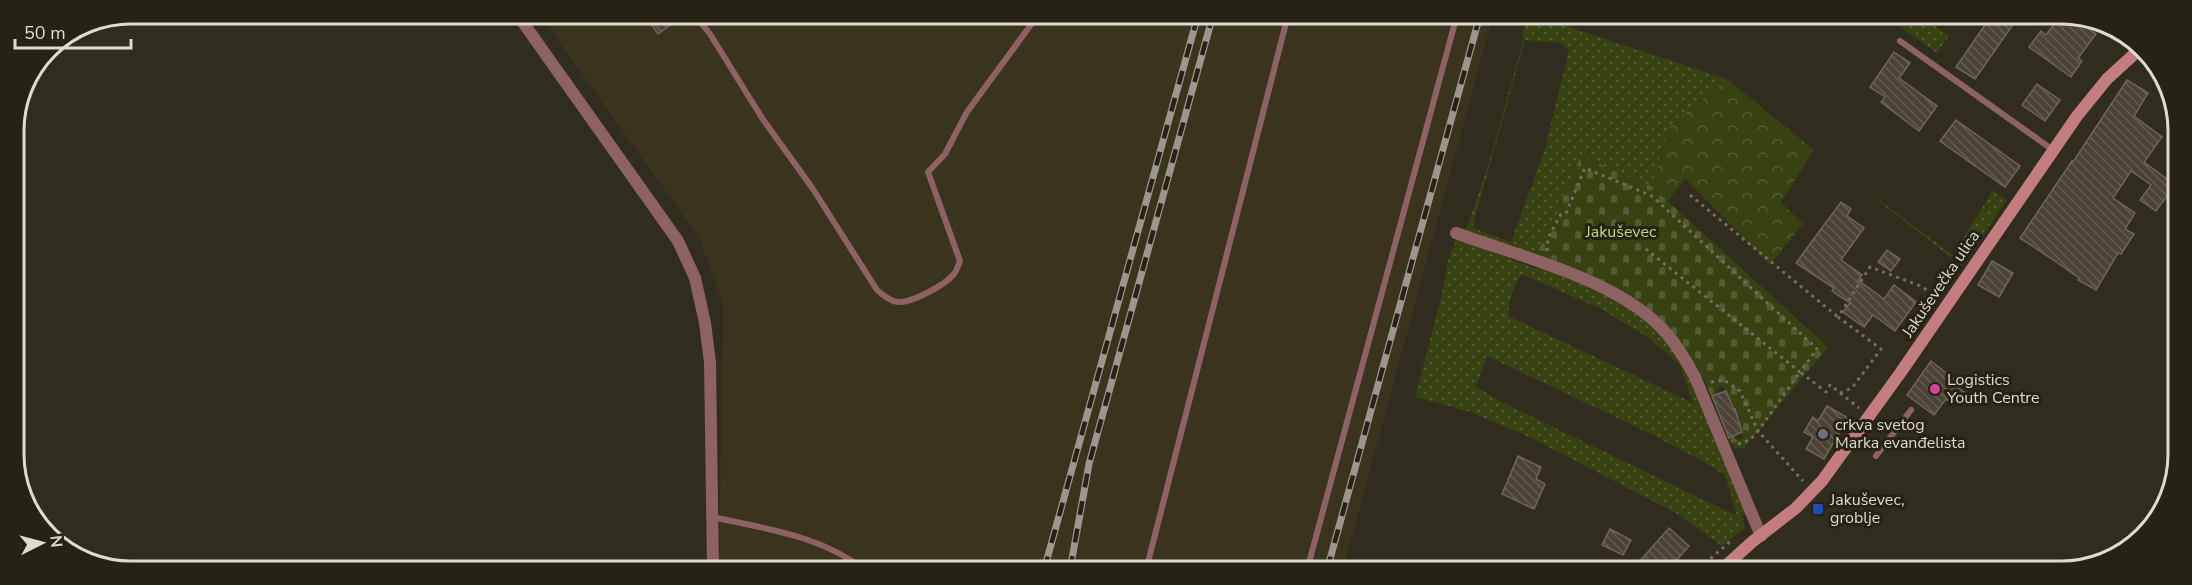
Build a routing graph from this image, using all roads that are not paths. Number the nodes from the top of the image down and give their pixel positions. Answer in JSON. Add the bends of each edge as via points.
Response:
{"nodes":[{"id":1,"x":524,"y":24,"type":"edge"},
{"id":2,"x":702,"y":24,"type":"edge"},
{"id":3,"x":1031,"y":24,"type":"edge"},
{"id":4,"x":1286,"y":24,"type":"edge"},
{"id":5,"x":1455,"y":24,"type":"edge"},
{"id":6,"x":1900,"y":41,"type":"dead end"},
{"id":7,"x":2135,"y":53,"type":"edge"},
{"id":8,"x":2053,"y":150,"type":"junction"},
{"id":9,"x":1456,"y":234,"type":"dead end"},
{"id":10,"x":1911,"y":410,"type":"dead end"},
{"id":11,"x":1876,"y":456,"type":"dead end"},
{"id":12,"x":711,"y":517,"type":"junction"},
{"id":13,"x":1761,"y":536,"type":"junction"},
{"id":14,"x":713,"y":561,"type":"edge"},
{"id":15,"x":852,"y":561,"type":"edge"},
{"id":16,"x":1148,"y":561,"type":"edge"},
{"id":17,"x":1309,"y":561,"type":"edge"},
{"id":18,"x":1732,"y":561,"type":"edge"}],
"edges":[{"from":1,"to":12,"type":"street","via":[[678,241],[695,278],[710,362]]},
{"from":2,"to":3,"type":"lane","via":[[877,290],[897,302],[923,295],[956,272],[960,261],[928,172],[945,154],[967,112]]},
{"from":4,"to":16,"type":"lane"},
{"from":5,"to":17,"type":"lane"},
{"from":6,"to":8,"type":"lane"},
{"from":7,"to":8,"type":"main road","name":"Jakuševečka ulica","via":[[2093,94]]},
{"from":8,"to":13,"type":"main road","name":"Jakuševečka ulica","via":[[1843,454],[1796,508]]},
{"from":9,"to":13,"type":"street","via":[[1584,279],[1613,293],[1666,333],[1702,385]]},
{"from":10,"to":11,"type":"lane"},
{"from":12,"to":14,"type":"street"},
{"from":12,"to":15,"type":"lane","via":[[810,538]]},
{"from":13,"to":18,"type":"main road","name":"Jakuševečka ulica"}]}
